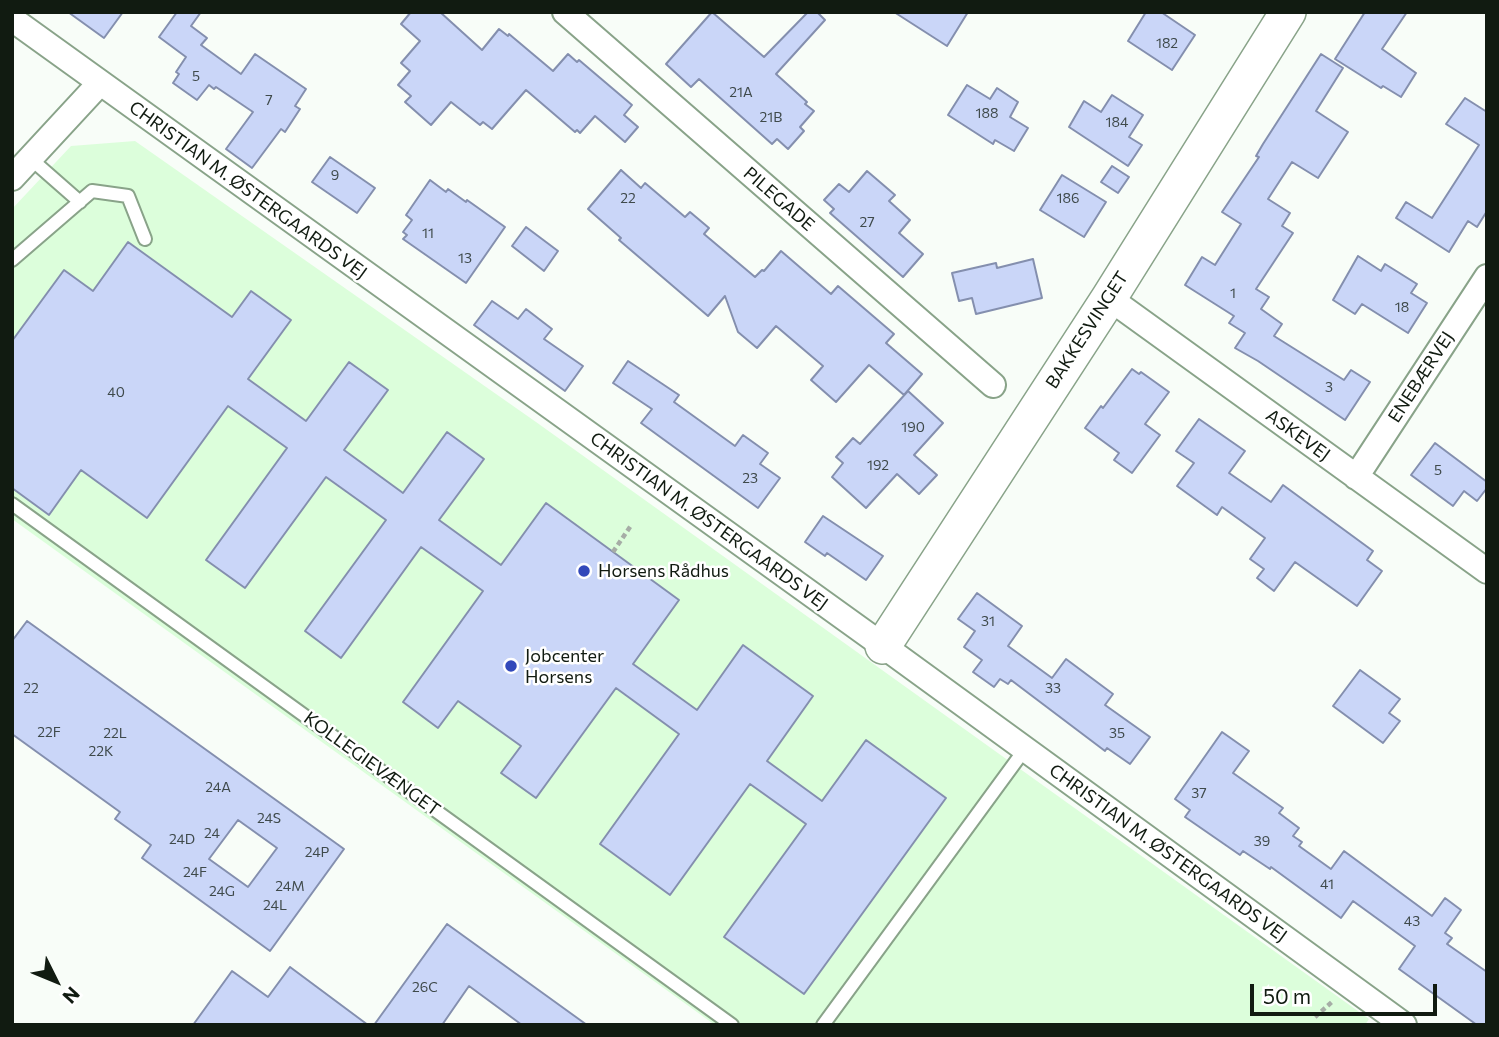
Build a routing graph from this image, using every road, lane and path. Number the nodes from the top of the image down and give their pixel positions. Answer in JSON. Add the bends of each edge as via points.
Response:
{"nodes":[{"id":1,"x":565,"y":12,"type":"edge"},
{"id":2,"x":1288,"y":12,"type":"edge"},
{"id":3,"x":12,"y":19,"type":"edge"},
{"id":4,"x":99,"y":84,"type":"junction"},
{"id":5,"x":31,"y":159,"type":"junction"},
{"id":6,"x":12,"y":178,"type":"edge"},
{"id":7,"x":80,"y":202,"type":"junction"},
{"id":8,"x":145,"y":239,"type":"dead end"},
{"id":9,"x":12,"y":260,"type":"edge"},
{"id":10,"x":1487,"y":277,"type":"edge"},
{"id":11,"x":1109,"y":298,"type":"junction"},
{"id":12,"x":993,"y":385,"type":"dead end"},
{"id":13,"x":1356,"y":477,"type":"junction"},
{"id":14,"x":12,"y":504,"type":"edge"},
{"id":15,"x":632,"y":524,"type":"dead end"},
{"id":16,"x":613,"y":552,"type":"dead end"},
{"id":17,"x":1487,"y":571,"type":"edge"},
{"id":18,"x":883,"y":646,"type":"junction"},
{"id":19,"x":1025,"y":749,"type":"junction"},
{"id":20,"x":732,"y":1025,"type":"edge"},
{"id":21,"x":823,"y":1025,"type":"edge"},
{"id":22,"x":1404,"y":1025,"type":"edge"}],
"edges":[{"from":1,"to":12,"type":"street","name":"PILEGADE"},
{"from":2,"to":11,"type":"street","name":"BAKKESVINGET"},
{"from":3,"to":4,"type":"street","name":"CHRISTIAN M. ØSTERGAARDS VEJ"},
{"from":4,"to":5,"type":"street"},
{"from":4,"to":18,"type":"street","name":"CHRISTIAN M. ØSTERGAARDS VEJ"},
{"from":5,"to":6,"type":"street"},
{"from":5,"to":7,"type":"lane"},
{"from":7,"to":8,"type":"lane","via":[[92,191],[128,196]]},
{"from":7,"to":9,"type":"lane"},
{"from":10,"to":13,"type":"street","name":"ENEBÆRVEJ"},
{"from":11,"to":13,"type":"street","name":"ASKEVEJ"},
{"from":11,"to":18,"type":"street","name":"BAKKESVINGET"},
{"from":13,"to":17,"type":"street","name":"ASKEVEJ"},
{"from":14,"to":20,"type":"lane","name":"KOLLEGIEVÆNGET"},
{"from":15,"to":16,"type":"path"},
{"from":18,"to":19,"type":"street","name":"CHRISTIAN M. ØSTERGAARDS VEJ"},
{"from":19,"to":21,"type":"lane"},
{"from":19,"to":22,"type":"street","name":"CHRISTIAN M. ØSTERGAARDS VEJ"}]}
